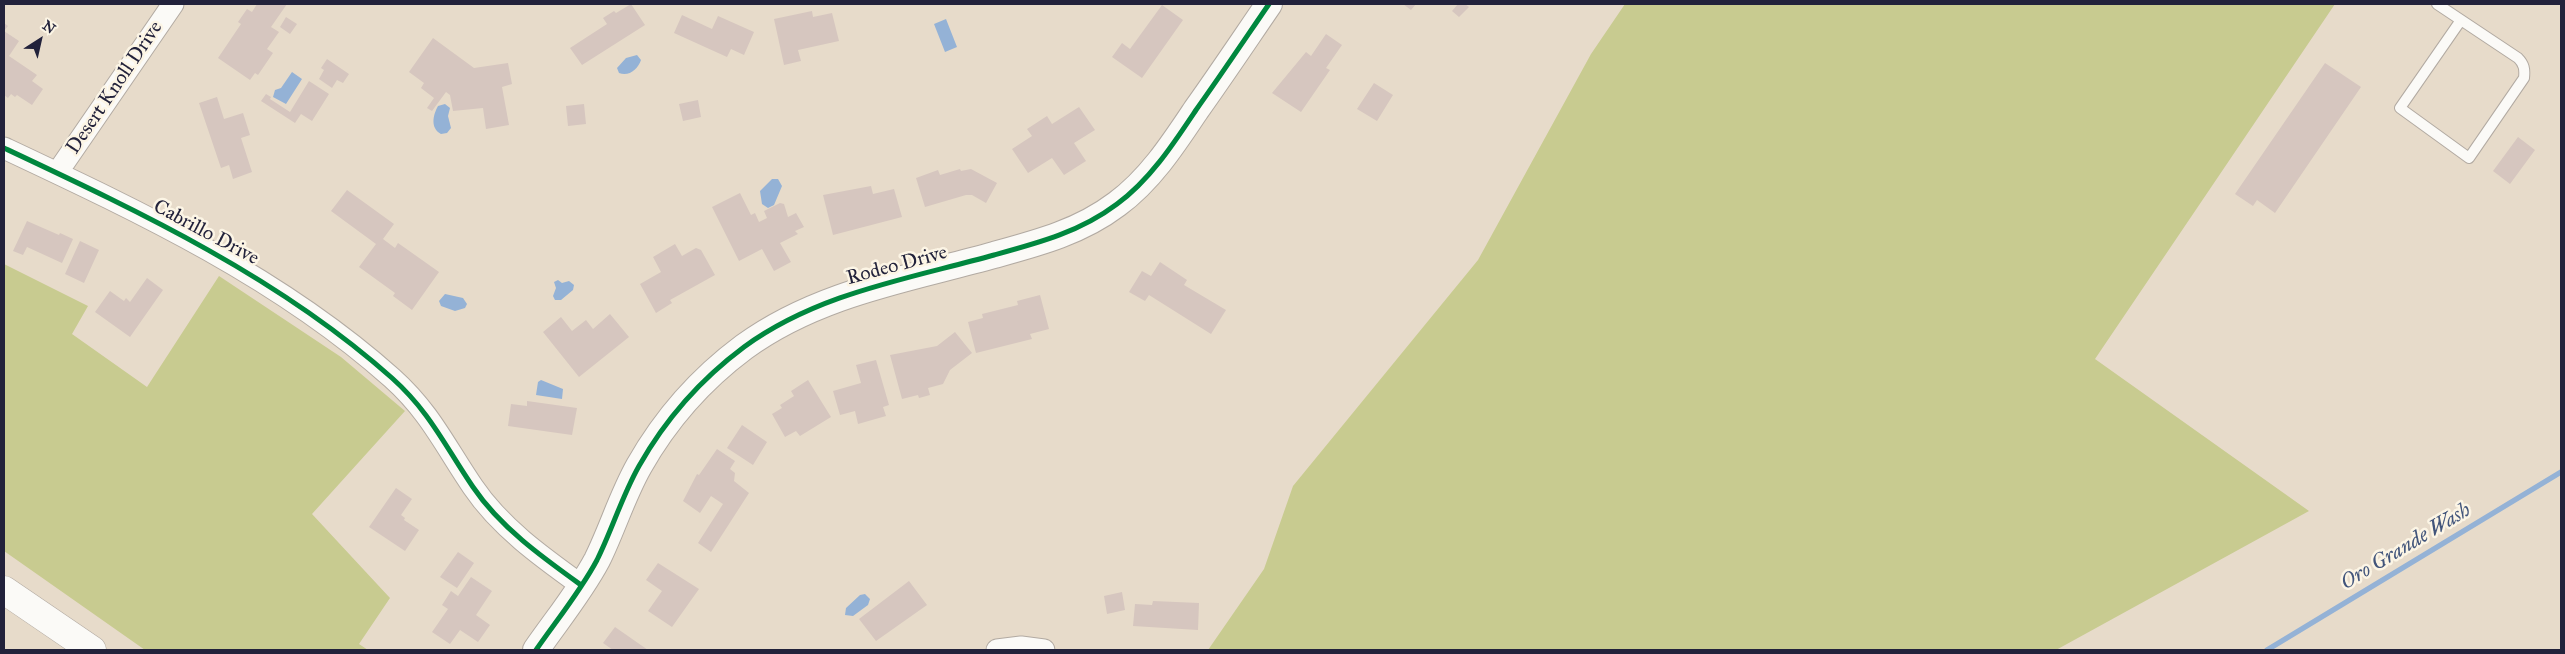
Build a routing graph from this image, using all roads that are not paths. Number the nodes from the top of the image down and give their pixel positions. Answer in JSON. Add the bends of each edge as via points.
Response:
{"nodes":[{"id":1,"x":173,"y":4,"type":"edge"},
{"id":2,"x":1269,"y":4,"type":"edge"},
{"id":3,"x":2437,"y":4,"type":"edge"},
{"id":4,"x":2461,"y":20,"type":"junction"},
{"id":5,"x":4,"y":148,"type":"edge"},
{"id":6,"x":57,"y":173,"type":"junction"},
{"id":7,"x":581,"y":585,"type":"junction"},
{"id":8,"x":4,"y":590,"type":"edge"},
{"id":9,"x":92,"y":650,"type":"edge"},
{"id":10,"x":536,"y":650,"type":"edge"},
{"id":11,"x":997,"y":650,"type":"edge"},
{"id":12,"x":1044,"y":650,"type":"edge"}],
"edges":[{"from":1,"to":6,"type":"street","name":"Desert Knoll Drive"},
{"from":2,"to":7,"type":"street","name":"Rodeo Drive","via":[[1170,148],[1119,203],[1083,226],[1046,241],[827,302],[774,328],[744,347],[708,377],[660,433],[639,466],[596,561]]},
{"from":3,"to":4,"type":"lane"},
{"from":4,"to":4,"type":"lane","via":[[2518,58],[2525,70],[2524,78],[2469,158],[2400,108]]},
{"from":5,"to":6,"type":"street","name":"Cabrillo Drive"},
{"from":6,"to":7,"type":"street","name":"Cabrillo Drive","via":[[224,257],[393,378],[440,432],[473,487],[499,518],[530,547]]},
{"from":7,"to":10,"type":"street","name":"Rodeo Drive"},
{"from":8,"to":9,"type":"main road"},
{"from":11,"to":12,"type":"street","via":[[1021,646]]}]}
